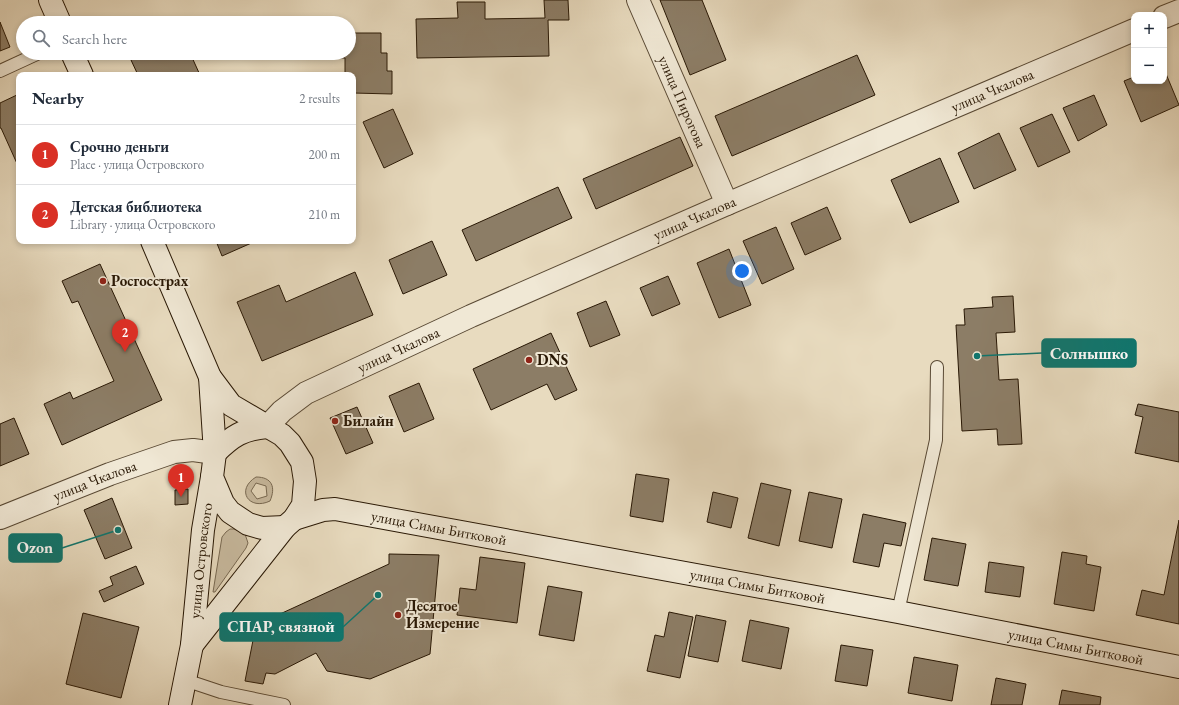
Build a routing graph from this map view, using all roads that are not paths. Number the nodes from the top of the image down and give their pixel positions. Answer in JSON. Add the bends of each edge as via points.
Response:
{"nodes":[{"id":1,"x":50,"y":0,"type":"edge"},
{"id":2,"x":638,"y":0,"type":"edge"},
{"id":3,"x":1179,"y":11,"type":"edge"},
{"id":4,"x":57,"y":16,"type":"edge"},
{"id":5,"x":1167,"y":16,"type":"edge"},
{"id":6,"x":1131,"y":31,"type":"edge"},
{"id":7,"x":24,"y":60,"type":"edge"},
{"id":8,"x":75,"y":60,"type":"edge"},
{"id":9,"x":0,"y":71,"type":"edge"},
{"id":10,"x":81,"y":72,"type":"edge"},
{"id":11,"x":727,"y":204,"type":"junction"},
{"id":12,"x":153,"y":244,"type":"edge"},
{"id":13,"x":936,"y":367,"type":"dead end"},
{"id":14,"x":210,"y":377,"type":"junction"},
{"id":15,"x":267,"y":427,"type":"junction"},
{"id":16,"x":215,"y":452,"type":"junction"},
{"id":17,"x":212,"y":478,"type":"junction"},
{"id":18,"x":305,"y":486,"type":"junction"},
{"id":19,"x":335,"y":509,"type":"junction"},
{"id":20,"x":0,"y":518,"type":"edge"},
{"id":21,"x":289,"y":523,"type":"junction"},
{"id":22,"x":898,"y":612,"type":"junction"},
{"id":23,"x":192,"y":645,"type":"junction"},
{"id":24,"x":1179,"y":667,"type":"edge"},
{"id":25,"x":185,"y":680,"type":"junction"},
{"id":26,"x":180,"y":705,"type":"edge"},
{"id":27,"x":284,"y":705,"type":"edge"}],
"edges":[{"from":1,"to":4,"type":"street"},
{"from":2,"to":11,"type":"street","name":"улица Пирогова"},
{"from":3,"to":5,"type":"street"},
{"from":6,"to":11,"type":"street","name":"улица Чкалова"},
{"from":7,"to":9,"type":"lane"},
{"from":8,"to":10,"type":"street"},
{"from":11,"to":15,"type":"street","name":"улица Чкалова","via":[[471,316],[306,393],[282,410]]},
{"from":12,"to":14,"type":"street"},
{"from":13,"to":22,"type":"lane","via":[[936,440]]},
{"from":14,"to":15,"type":"street","via":[[231,405]]},
{"from":14,"to":16,"type":"street"},
{"from":15,"to":16,"type":"street","via":[[252,428],[241,433],[229,439]]},
{"from":15,"to":18,"type":"street","via":[[290,443],[302,462]]},
{"from":16,"to":17,"type":"street"},
{"from":16,"to":20,"type":"street","name":"улица Чкалова","via":[[174,452],[110,474]]},
{"from":17,"to":21,"type":"street","via":[[230,512],[248,524],[262,528]]},
{"from":17,"to":23,"type":"street","name":"улица Островского","via":[[203,530]]},
{"from":18,"to":19,"type":"street","via":[[320,501]]},
{"from":18,"to":21,"type":"street","via":[[303,506]]},
{"from":19,"to":21,"type":"street","via":[[322,510]]},
{"from":19,"to":22,"type":"street","name":"улица Симы Битковой"},
{"from":21,"to":23,"type":"street","name":"улица Островского"},
{"from":22,"to":24,"type":"street","name":"улица Симы Битковой"},
{"from":23,"to":25,"type":"street","name":"улица Островского"},
{"from":25,"to":26,"type":"street","name":"улица Островского"},
{"from":25,"to":27,"type":"lane","via":[[220,692]]}]}
